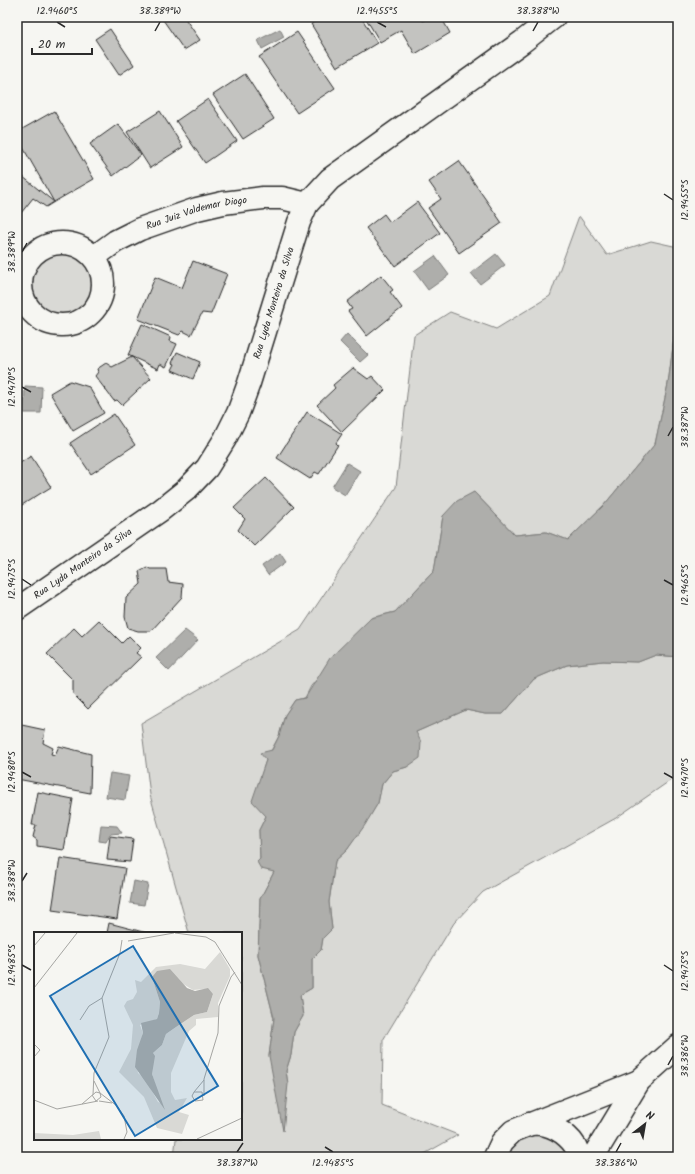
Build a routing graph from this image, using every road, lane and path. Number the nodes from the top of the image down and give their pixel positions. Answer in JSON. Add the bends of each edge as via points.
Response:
{"nodes":[{"id":1,"x":554,"y":17,"type":"edge"},
{"id":2,"x":307,"y":204,"type":"junction"},
{"id":3,"x":94,"y":257,"type":"dead end"},
{"id":4,"x":17,"y":610,"type":"edge"},
{"id":5,"x":678,"y":1046,"type":"edge"},
{"id":6,"x":639,"y":1081,"type":"junction"},
{"id":7,"x":528,"y":1124,"type":"junction"},
{"id":8,"x":495,"y":1157,"type":"edge"},
{"id":9,"x":579,"y":1157,"type":"edge"},
{"id":10,"x":593,"y":1157,"type":"edge"}],
"edges":[{"from":1,"to":2,"type":"street","name":"Rua Lyda Monteiro da Silva","via":[[330,180]]},
{"from":2,"to":3,"type":"street","name":"Rua Juiz Valdemar Diogo","via":[[282,198],[264,198],[197,208],[140,229],[116,241]]},
{"from":2,"to":4,"type":"street","name":"Rua Lyda Monteiro da Silva","via":[[238,413],[207,468],[186,490],[161,510]]},
{"from":5,"to":6,"type":"street"},
{"from":6,"to":7,"type":"street"},
{"from":6,"to":10,"type":"street"},
{"from":7,"to":8,"type":"street","via":[[513,1131],[502,1142]]},
{"from":7,"to":9,"type":"street","via":[[544,1124],[559,1130],[571,1140]]}]}
